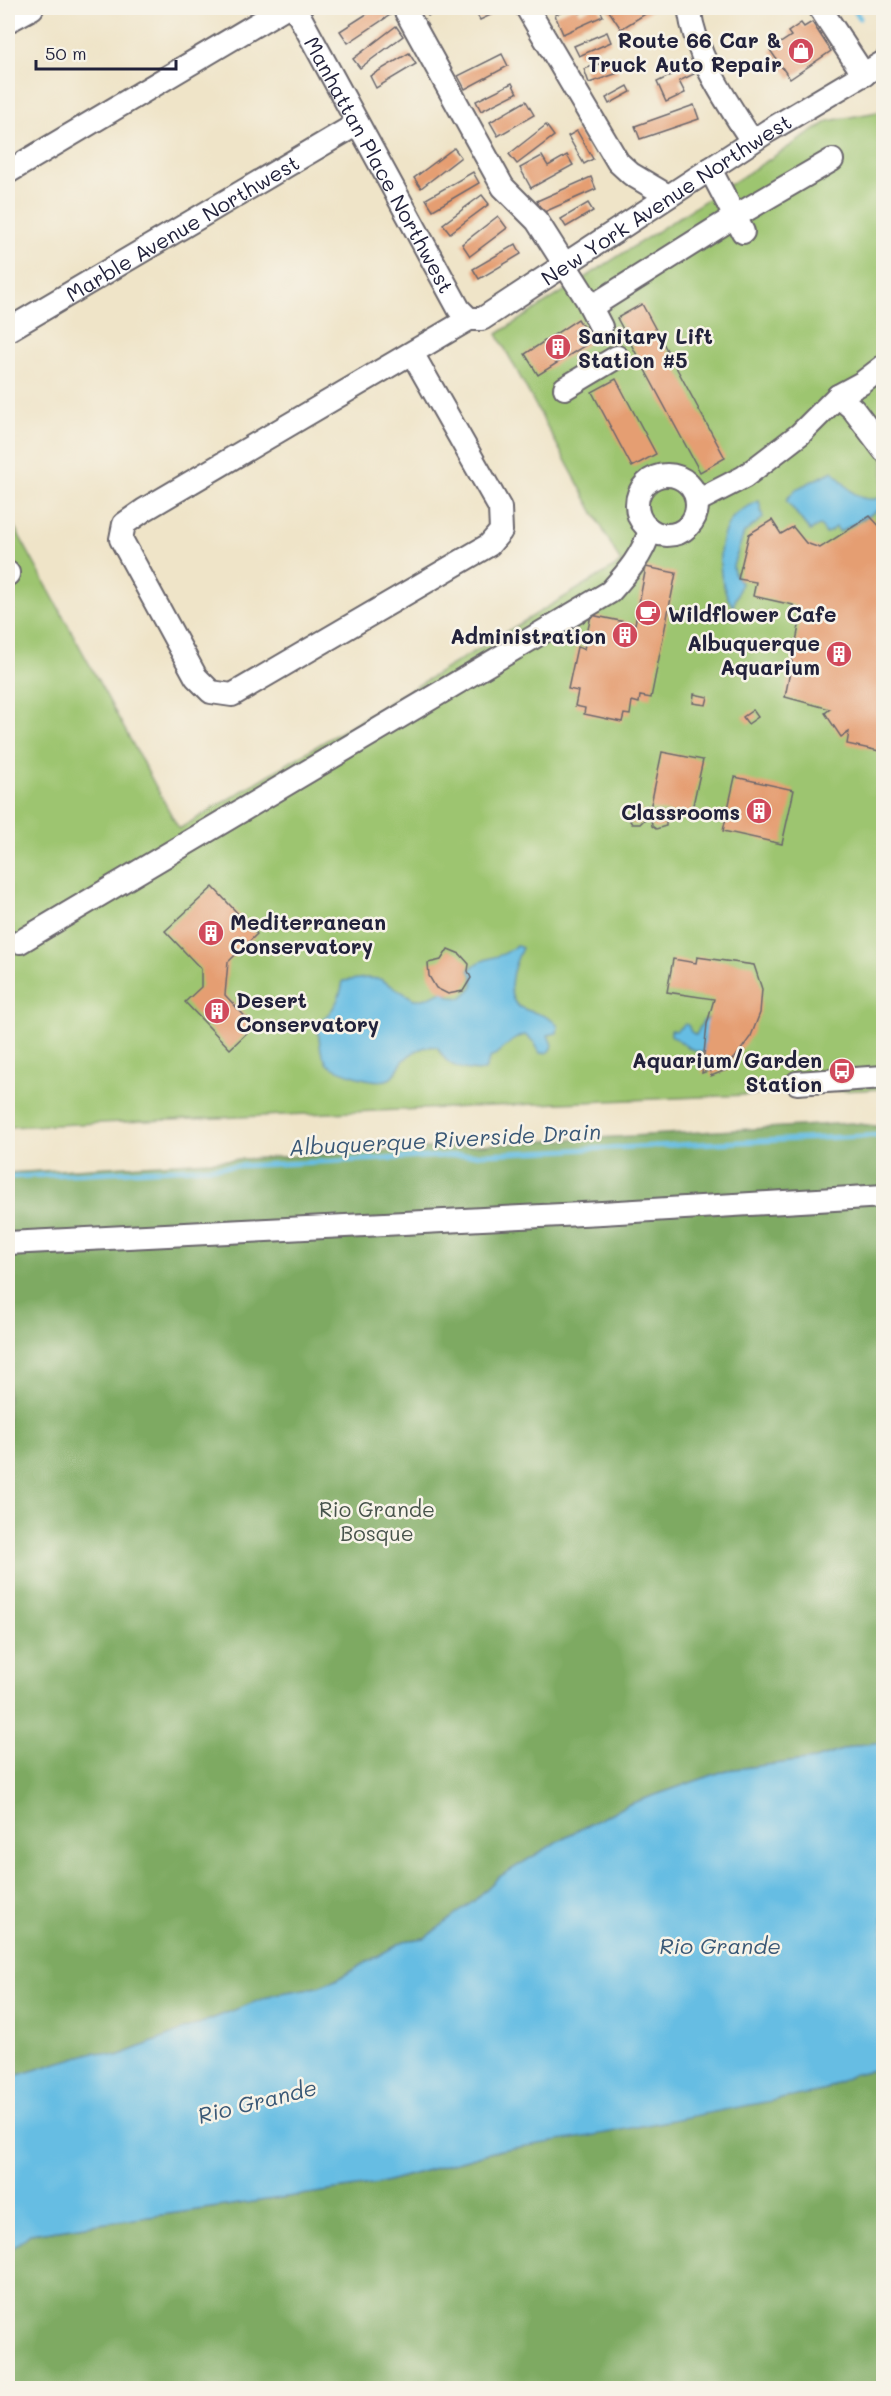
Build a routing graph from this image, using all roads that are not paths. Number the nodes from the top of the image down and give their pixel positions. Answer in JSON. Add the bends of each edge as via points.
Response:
{"nodes":[{"id":1,"x":32,"y":8,"type":"edge"},
{"id":2,"x":284,"y":8,"type":"edge"},
{"id":3,"x":295,"y":8,"type":"edge"},
{"id":4,"x":404,"y":8,"type":"edge"},
{"id":5,"x":527,"y":8,"type":"edge"},
{"id":6,"x":689,"y":8,"type":"edge"},
{"id":7,"x":820,"y":8,"type":"edge"},
{"id":8,"x":8,"y":21,"type":"edge"},
{"id":9,"x":884,"y":62,"type":"edge"},
{"id":10,"x":874,"y":77,"type":"edge"},
{"id":11,"x":357,"y":124,"type":"junction"},
{"id":12,"x":752,"y":141,"type":"junction"},
{"id":13,"x":832,"y":160,"type":"dead end"},
{"id":14,"x":710,"y":169,"type":"junction"},
{"id":15,"x":8,"y":171,"type":"edge"},
{"id":16,"x":668,"y":196,"type":"junction"},
{"id":17,"x":738,"y":224,"type":"junction"},
{"id":18,"x":565,"y":265,"type":"junction"},
{"id":19,"x":591,"y":307,"type":"junction"},
{"id":20,"x":469,"y":319,"type":"junction"},
{"id":21,"x":602,"y":327,"type":"dead end"},
{"id":22,"x":8,"y":330,"type":"edge"},
{"id":23,"x":412,"y":352,"type":"junction"},
{"id":24,"x":617,"y":357,"type":"dead end"},
{"id":25,"x":884,"y":366,"type":"edge"},
{"id":26,"x":565,"y":388,"type":"dead end"},
{"id":27,"x":838,"y":396,"type":"junction"},
{"id":28,"x":884,"y":450,"type":"edge"},
{"id":29,"x":697,"y":501,"type":"junction"},
{"id":30,"x":650,"y":530,"type":"junction"},
{"id":31,"x":20,"y":942,"type":"dead end"},
{"id":32,"x":884,"y":1077,"type":"edge"},
{"id":33,"x":797,"y":1083,"type":"dead end"},
{"id":34,"x":884,"y":1196,"type":"edge"},
{"id":35,"x":8,"y":1243,"type":"edge"}],
"edges":[{"from":1,"to":8,"type":"street"},
{"from":2,"to":15,"type":"street"},
{"from":3,"to":11,"type":"street","name":"Manhattan Place Northwest"},
{"from":4,"to":18,"type":"street","via":[[504,187],[537,221]]},
{"from":5,"to":16,"type":"street","via":[[618,162]]},
{"from":6,"to":12,"type":"street","via":[[692,32],[717,87]]},
{"from":7,"to":10,"type":"street"},
{"from":9,"to":10,"type":"street","name":"New York Avenue Northwest"},
{"from":10,"to":12,"type":"street","name":"New York Avenue Northwest"},
{"from":11,"to":20,"type":"street","name":"Manhattan Place Northwest","via":[[459,309]]},
{"from":11,"to":22,"type":"street","name":"Marble Avenue Northwest"},
{"from":12,"to":14,"type":"street","name":"New York Avenue Northwest"},
{"from":13,"to":17,"type":"street"},
{"from":14,"to":16,"type":"street","name":"New York Avenue Northwest"},
{"from":14,"to":17,"type":"street"},
{"from":16,"to":18,"type":"street","name":"New York Avenue Northwest"},
{"from":17,"to":19,"type":"street","via":[[641,285]]},
{"from":18,"to":19,"type":"street"},
{"from":18,"to":20,"type":"street","name":"New York Avenue Northwest","via":[[482,319]]},
{"from":19,"to":21,"type":"street"},
{"from":20,"to":23,"type":"street","name":"New York Avenue Northwest"},
{"from":23,"to":23,"type":"street","name":"New York Avenue Northwest","via":[[500,508],[501,531],[489,545],[232,695],[210,692],[196,677],[121,539],[124,524]]},
{"from":24,"to":26,"type":"street"},
{"from":25,"to":27,"type":"street"},
{"from":27,"to":28,"type":"street"},
{"from":27,"to":29,"type":"street","via":[[800,434],[744,477]]},
{"from":29,"to":30,"type":"street","via":[[696,512],[682,531],[666,535]]},
{"from":29,"to":30,"type":"street","via":[[690,486],[679,478],[659,476],[650,480],[638,497],[637,507],[639,517]]},
{"from":30,"to":31,"type":"street","via":[[630,571],[610,592]]},
{"from":32,"to":33,"type":"street"},
{"from":34,"to":35,"type":"street"}]}
